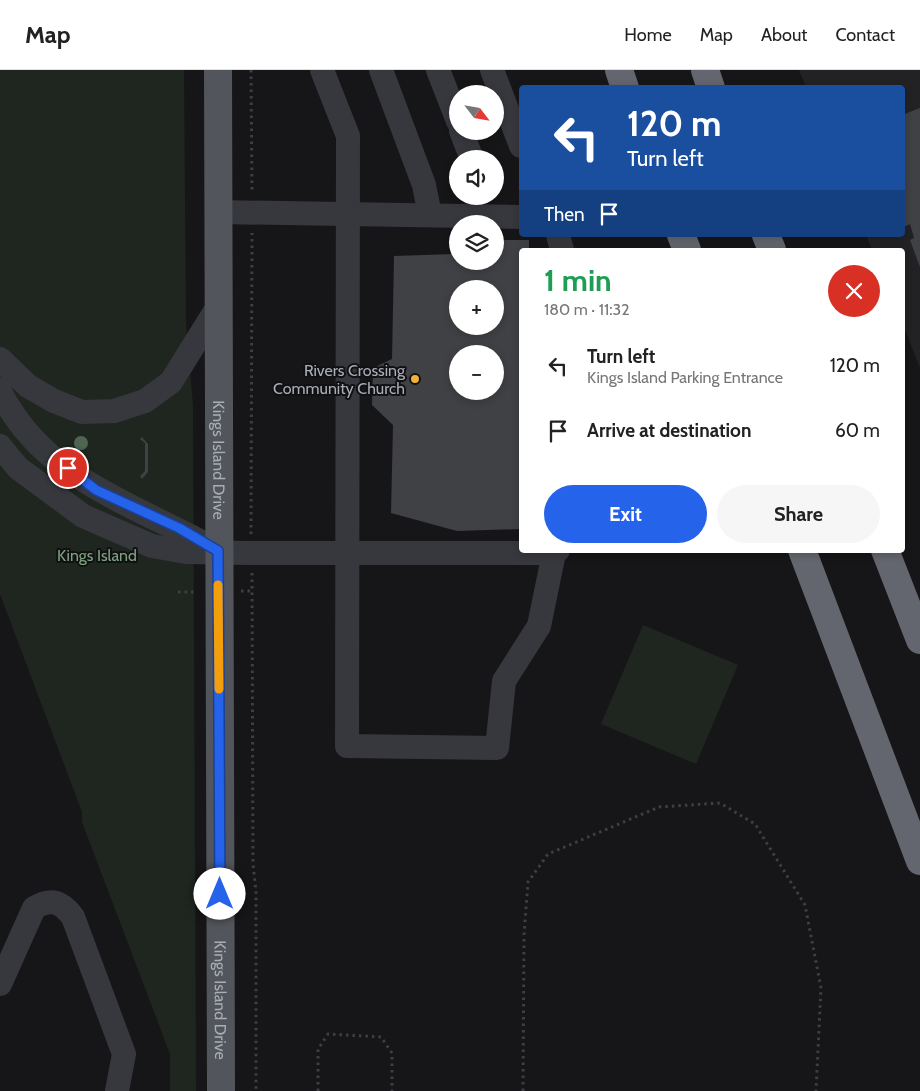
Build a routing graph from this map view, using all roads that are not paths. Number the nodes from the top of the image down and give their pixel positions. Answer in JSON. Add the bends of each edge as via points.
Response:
{"nodes":[{"id":1,"x":218,"y":70,"type":"edge"},
{"id":2,"x":322,"y":70,"type":"edge"},
{"id":3,"x":380,"y":70,"type":"edge"},
{"id":4,"x":438,"y":70,"type":"edge"},
{"id":5,"x":492,"y":70,"type":"edge"},
{"id":6,"x":618,"y":70,"type":"edge"},
{"id":7,"x":705,"y":70,"type":"edge"},
{"id":8,"x":624,"y":85,"type":"edge"},
{"id":9,"x":710,"y":85,"type":"edge"},
{"id":10,"x":449,"y":98,"type":"edge"},
{"id":11,"x":519,"y":141,"type":"edge"},
{"id":12,"x":484,"y":206,"type":"edge"},
{"id":13,"x":216,"y":212,"type":"junction"},
{"id":14,"x":347,"y":214,"type":"junction"},
{"id":15,"x":430,"y":215,"type":"junction"},
{"id":16,"x":519,"y":216,"type":"edge"},
{"id":17,"x":217,"y":308,"type":"junction"},
{"id":18,"x":0,"y":359,"type":"edge"},
{"id":19,"x":0,"y":389,"type":"edge"},
{"id":20,"x":0,"y":446,"type":"edge"},
{"id":21,"x":218,"y":551,"type":"junction"},
{"id":22,"x":519,"y":551,"type":"edge"},
{"id":23,"x":347,"y":553,"type":"junction"},
{"id":24,"x":556,"y":553,"type":"edge"},
{"id":25,"x":803,"y":553,"type":"edge"},
{"id":26,"x":886,"y":553,"type":"edge"},
{"id":27,"x":899,"y":553,"type":"edge"},
{"id":28,"x":920,"y":586,"type":"edge"},
{"id":29,"x":920,"y":640,"type":"edge"},
{"id":30,"x":920,"y":861,"type":"edge"},
{"id":31,"x":0,"y":984,"type":"edge"},
{"id":32,"x":117,"y":1091,"type":"edge"},
{"id":33,"x":220,"y":1091,"type":"edge"}],
"edges":[{"from":1,"to":13,"type":"main road","name":"Kings Island Drive"},
{"from":2,"to":14,"type":"lane","via":[[348,136]]},
{"from":3,"to":15,"type":"lane","via":[[424,185]]},
{"from":4,"to":10,"type":"lane"},
{"from":5,"to":11,"type":"lane"},
{"from":6,"to":8,"type":"highway"},
{"from":7,"to":9,"type":"highway"},
{"from":12,"to":15,"type":"lane"},
{"from":12,"to":16,"type":"lane"},
{"from":13,"to":14,"type":"lane"},
{"from":13,"to":17,"type":"main road","name":"Kings Island Drive"},
{"from":14,"to":15,"type":"lane"},
{"from":14,"to":23,"type":"lane"},
{"from":17,"to":18,"type":"lane","via":[[171,382],[145,400],[114,411],[82,412],[54,401],[28,386]]},
{"from":17,"to":21,"type":"main road","name":"Kings Island Drive"},
{"from":19,"to":21,"type":"lane","via":[[23,428],[96,490],[179,528]]},
{"from":20,"to":21,"type":"lane","via":[[18,468],[83,516],[152,546],[186,552]]},
{"from":21,"to":23,"type":"lane"},
{"from":21,"to":33,"type":"main road","name":"Kings Island Drive"},
{"from":22,"to":23,"type":"lane"},
{"from":23,"to":24,"type":"lane","via":[[348,746],[497,748],[504,681],[539,626]]},
{"from":25,"to":30,"type":"highway"},
{"from":26,"to":29,"type":"highway"},
{"from":27,"to":28,"type":"highway"},
{"from":31,"to":32,"type":"lane","via":[[34,908],[45,901],[66,908],[73,917],[124,1054]]}]}
